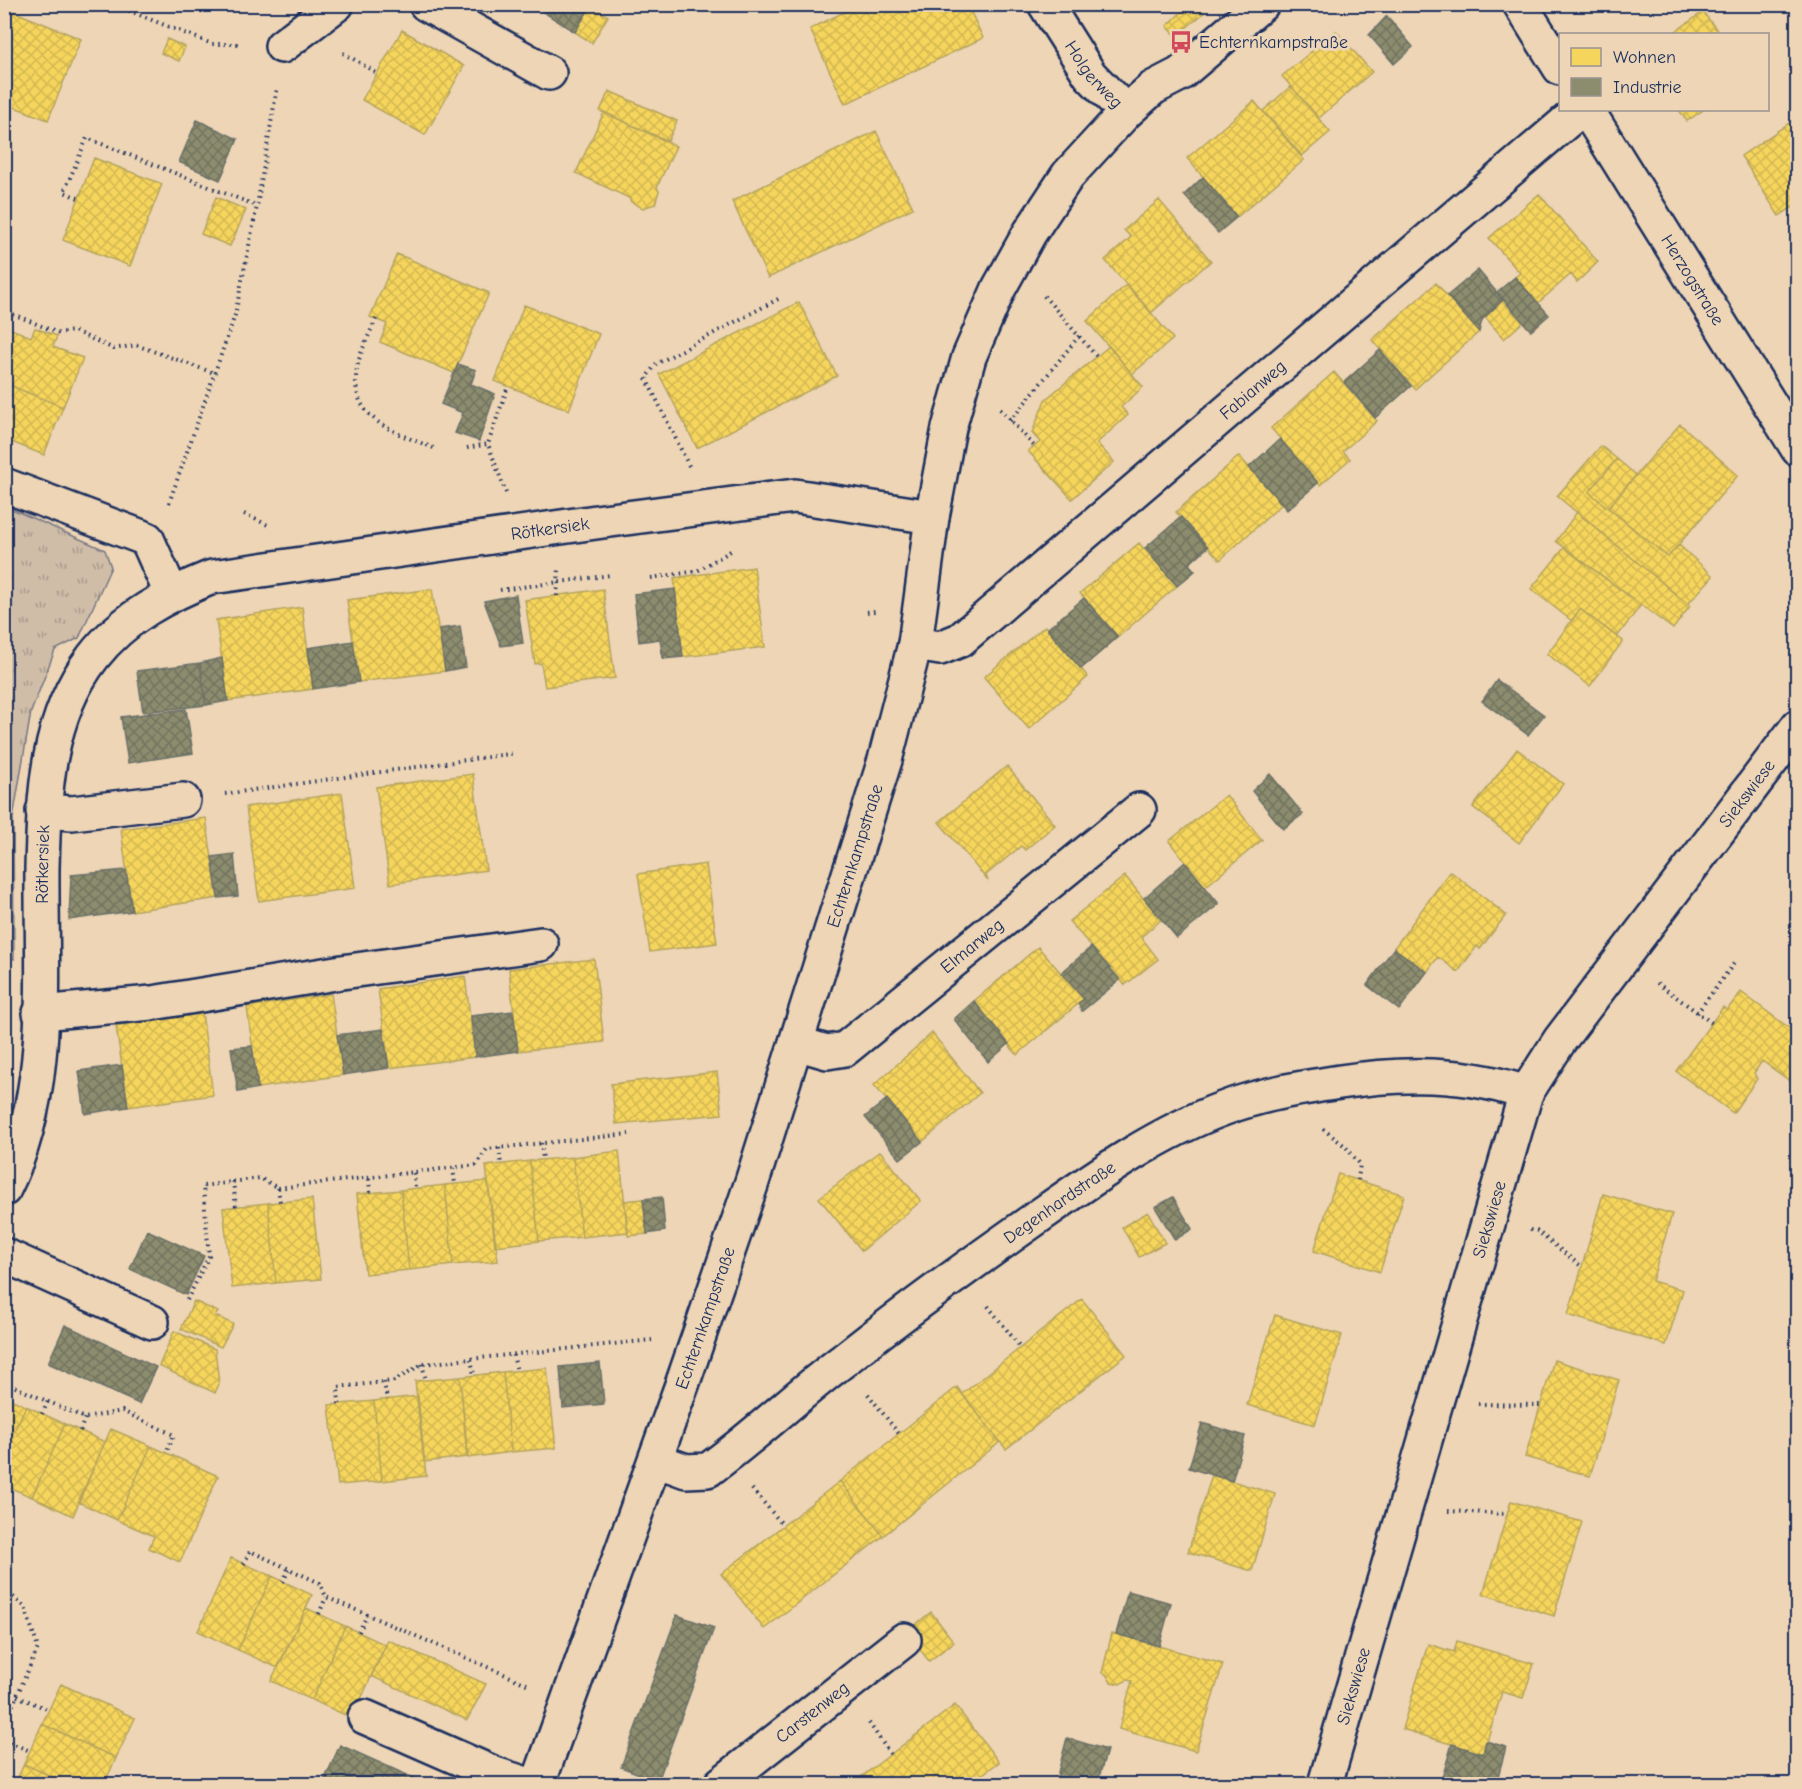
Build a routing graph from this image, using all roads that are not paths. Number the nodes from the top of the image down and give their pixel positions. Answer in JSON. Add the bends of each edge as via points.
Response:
{"nodes":[{"id":1,"x":337,"y":4,"type":"edge"},
{"id":2,"x":426,"y":4,"type":"edge"},
{"id":3,"x":1045,"y":4,"type":"edge"},
{"id":4,"x":1262,"y":4,"type":"edge"},
{"id":5,"x":1520,"y":4,"type":"edge"},
{"id":6,"x":282,"y":46,"type":"road end"},
{"id":7,"x":1559,"y":66,"type":"edge"},
{"id":8,"x":549,"y":73,"type":"dead end"},
{"id":9,"x":1579,"y":111,"type":"edge"},
{"id":10,"x":1588,"y":111,"type":"edge"},
{"id":11,"x":1126,"y":112,"type":"junction"},
{"id":12,"x":1797,"y":449,"type":"edge"},
{"id":13,"x":4,"y":485,"type":"edge"},
{"id":14,"x":932,"y":517,"type":"junction"},
{"id":15,"x":171,"y":593,"type":"junction"},
{"id":16,"x":915,"y":644,"type":"junction"},
{"id":17,"x":1797,"y":726,"type":"edge"},
{"id":18,"x":183,"y":800,"type":"road end"},
{"id":19,"x":1138,"y":810,"type":"dead end"},
{"id":20,"x":43,"y":812,"type":"junction"},
{"id":21,"x":541,"y":944,"type":"dead end"},
{"id":22,"x":40,"y":1013,"type":"junction"},
{"id":23,"x":796,"y":1043,"type":"junction"},
{"id":24,"x":1527,"y":1092,"type":"junction"},
{"id":25,"x":6,"y":1183,"type":"edge"},
{"id":26,"x":4,"y":1255,"type":"edge"},
{"id":27,"x":152,"y":1322,"type":"dead end"},
{"id":28,"x":656,"y":1460,"type":"junction"},
{"id":29,"x":904,"y":1640,"type":"dead end"},
{"id":30,"x":365,"y":1717,"type":"dead end"},
{"id":31,"x":526,"y":1785,"type":"edge"},
{"id":32,"x":538,"y":1785,"type":"edge"},
{"id":33,"x":720,"y":1785,"type":"edge"},
{"id":34,"x":1325,"y":1785,"type":"edge"}],
"edges":[{"from":1,"to":6,"type":"street"},
{"from":2,"to":8,"type":"street"},
{"from":3,"to":11,"type":"street","name":"Holgerweg","via":[[1090,75]]},
{"from":4,"to":11,"type":"street","name":"Echternkampstraße","via":[[1180,74],[1154,88]]},
{"from":5,"to":7,"type":"street"},
{"from":9,"to":16,"type":"street","name":"Fabianweg","via":[[960,640],[940,648]]},
{"from":10,"to":12,"type":"street","name":"Herzogstraße"},
{"from":11,"to":14,"type":"street","name":"Echternkampstraße","via":[[1068,175],[999,288],[969,357],[949,428]]},
{"from":13,"to":15,"type":"street","via":[[147,539]]},
{"from":14,"to":15,"type":"street","name":"Rötkersiek","via":[[795,496],[221,576]]},
{"from":14,"to":16,"type":"street","name":"Echternkampstraße"},
{"from":15,"to":20,"type":"street","name":"Rötkersiek","via":[[120,628],[93,657],[64,707],[49,757]]},
{"from":16,"to":23,"type":"street","name":"Echternkampstraße","via":[[885,760]]},
{"from":17,"to":24,"type":"street","name":"Siekswiese","via":[[1560,1040]]},
{"from":18,"to":20,"type":"street","via":[[72,813]]},
{"from":19,"to":23,"type":"street","name":"Elmarweg","via":[[845,1049],[827,1052]]},
{"from":20,"to":22,"type":"street","name":"Rötkersiek"},
{"from":21,"to":22,"type":"street","via":[[152,1003]]},
{"from":22,"to":25,"type":"street","name":"Rötkersiek","via":[[34,1100]]},
{"from":23,"to":28,"type":"street","name":"Echternkampstraße"},
{"from":24,"to":28,"type":"street","name":"Degenhardstraße","via":[[1455,1076],[1368,1077],[1282,1092],[1225,1108],[1173,1131],[1075,1191],[960,1271],[708,1470],[686,1471]]},
{"from":24,"to":34,"type":"street","name":"Siekswiese"},
{"from":26,"to":27,"type":"street"},
{"from":28,"to":32,"type":"street","name":"Echternkampstraße"},
{"from":29,"to":33,"type":"street","name":"Carstenweg"},
{"from":30,"to":31,"type":"street"}]}
